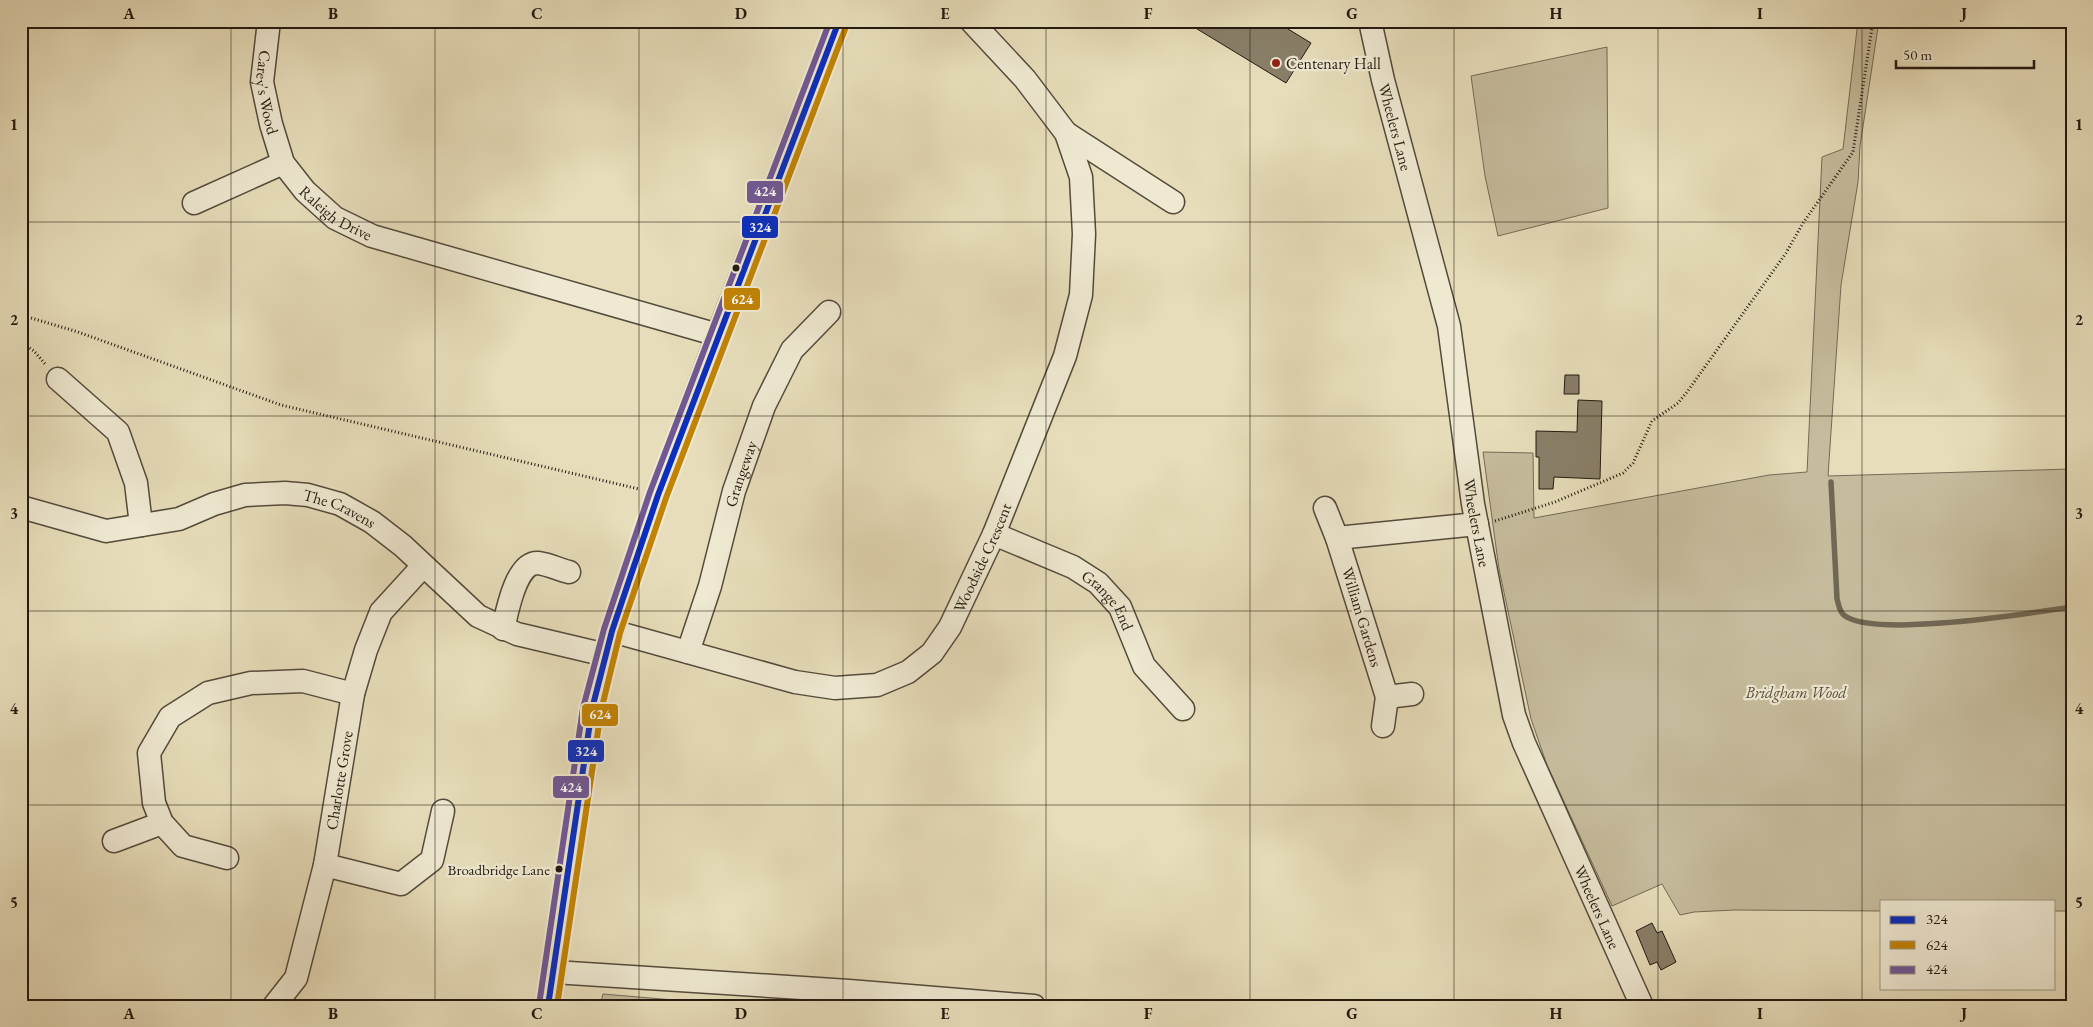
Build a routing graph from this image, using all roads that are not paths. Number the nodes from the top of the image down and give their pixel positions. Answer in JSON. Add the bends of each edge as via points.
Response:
{"nodes":[{"id":1,"x":269,"y":21,"type":"edge"},
{"id":2,"x":839,"y":21,"type":"edge"},
{"id":3,"x":972,"y":21,"type":"edge"},
{"id":4,"x":1370,"y":21,"type":"edge"},
{"id":5,"x":1066,"y":134,"type":"junction"},
{"id":6,"x":283,"y":163,"type":"junction"},
{"id":7,"x":1172,"y":202,"type":"dead end"},
{"id":8,"x":194,"y":203,"type":"dead end"},
{"id":9,"x":829,"y":312,"type":"dead end"},
{"id":10,"x":718,"y":335,"type":"junction"},
{"id":11,"x":58,"y":379,"type":"road end"},
{"id":12,"x":21,"y":507,"type":"edge"},
{"id":13,"x":1325,"y":508,"type":"dead end"},
{"id":14,"x":1477,"y":524,"type":"junction"},
{"id":15,"x":141,"y":525,"type":"junction"},
{"id":16,"x":994,"y":534,"type":"junction"},
{"id":17,"x":1337,"y":538,"type":"junction"},
{"id":18,"x":423,"y":566,"type":"junction"},
{"id":19,"x":569,"y":572,"type":"dead end"},
{"id":20,"x":503,"y":629,"type":"junction"},
{"id":21,"x":612,"y":631,"type":"junction"},
{"id":22,"x":688,"y":652,"type":"junction"},
{"id":23,"x":606,"y":655,"type":"junction"},
{"id":24,"x":353,"y":694,"type":"junction"},
{"id":25,"x":1412,"y":694,"type":"dead end"},
{"id":26,"x":1387,"y":697,"type":"junction"},
{"id":27,"x":1182,"y":709,"type":"dead end"},
{"id":28,"x":1384,"y":726,"type":"dead end"},
{"id":29,"x":443,"y":811,"type":"dead end"},
{"id":30,"x":162,"y":823,"type":"junction"},
{"id":31,"x":114,"y":840,"type":"dead end"},
{"id":32,"x":228,"y":858,"type":"dead end"},
{"id":33,"x":325,"y":865,"type":"junction"},
{"id":34,"x":554,"y":972,"type":"junction"},
{"id":35,"x":849,"y":998,"type":"edge"},
{"id":36,"x":274,"y":1006,"type":"edge"},
{"id":37,"x":548,"y":1006,"type":"edge"},
{"id":38,"x":1034,"y":1006,"type":"edge"},
{"id":39,"x":1642,"y":1006,"type":"edge"}],
"edges":[{"from":1,"to":6,"type":"street","name":"Carey's Wood","via":[[262,82]]},
{"from":2,"to":10,"type":"street"},
{"from":3,"to":5,"type":"street","name":"Woodside Crescent","via":[[1025,79]]},
{"from":4,"to":14,"type":"street","name":"Wheelers Lane","via":[[1449,326]]},
{"from":5,"to":7,"type":"street","name":"Woodside Crescent"},
{"from":5,"to":16,"type":"street","name":"Woodside Crescent","via":[[1081,177],[1084,234],[1081,295],[1065,356]]},
{"from":6,"to":8,"type":"street"},
{"from":6,"to":10,"type":"street","name":"Raleigh Drive","via":[[306,191],[335,218],[372,236]]},
{"from":9,"to":22,"type":"street","name":"Grangeway","via":[[792,350],[764,406],[734,491],[710,586]]},
{"from":10,"to":21,"type":"street","via":[[658,495]]},
{"from":11,"to":15,"type":"street","via":[[118,432],[136,483]]},
{"from":12,"to":15,"type":"street","name":"The Cravens","via":[[106,531]]},
{"from":13,"to":17,"type":"street","name":"William Gardens"},
{"from":14,"to":17,"type":"street"},
{"from":14,"to":39,"type":"street","name":"Wheelers Lane","via":[[1519,730]]},
{"from":15,"to":18,"type":"street","name":"The Cravens","via":[[179,518],[245,495],[308,495],[340,504],[372,522]]},
{"from":16,"to":22,"type":"street","name":"Woodside Crescent","via":[[950,627],[932,653],[908,672],[876,685],[835,688],[795,682]]},
{"from":16,"to":27,"type":"street","name":"Grange End","via":[[1072,567],[1098,583],[1120,606],[1144,666]]},
{"from":17,"to":26,"type":"street","name":"William Gardens"},
{"from":18,"to":20,"type":"street","name":"The Cravens","via":[[478,616]]},
{"from":18,"to":24,"type":"street","name":"Charlotte Grove","via":[[381,612]]},
{"from":19,"to":20,"type":"street","via":[[537,563],[526,568],[517,579]]},
{"from":20,"to":23,"type":"street","name":"The Cravens"},
{"from":21,"to":22,"type":"street","name":"Woodside Crescent"},
{"from":21,"to":23,"type":"street"},
{"from":23,"to":34,"type":"street","via":[[584,752]]},
{"from":24,"to":30,"type":"street","via":[[303,681],[251,683],[208,693],[170,717],[149,753],[154,803]]},
{"from":24,"to":33,"type":"street","name":"Charlotte Grove"},
{"from":25,"to":26,"type":"street"},
{"from":26,"to":28,"type":"street","name":"William Gardens"},
{"from":29,"to":33,"type":"street","via":[[432,860],[401,884]]},
{"from":30,"to":31,"type":"street"},
{"from":30,"to":32,"type":"street","via":[[184,846]]},
{"from":33,"to":36,"type":"street","name":"Charlotte Grove","via":[[296,978]]},
{"from":34,"to":35,"type":"street"},
{"from":34,"to":37,"type":"street"},
{"from":35,"to":38,"type":"street"}]}
